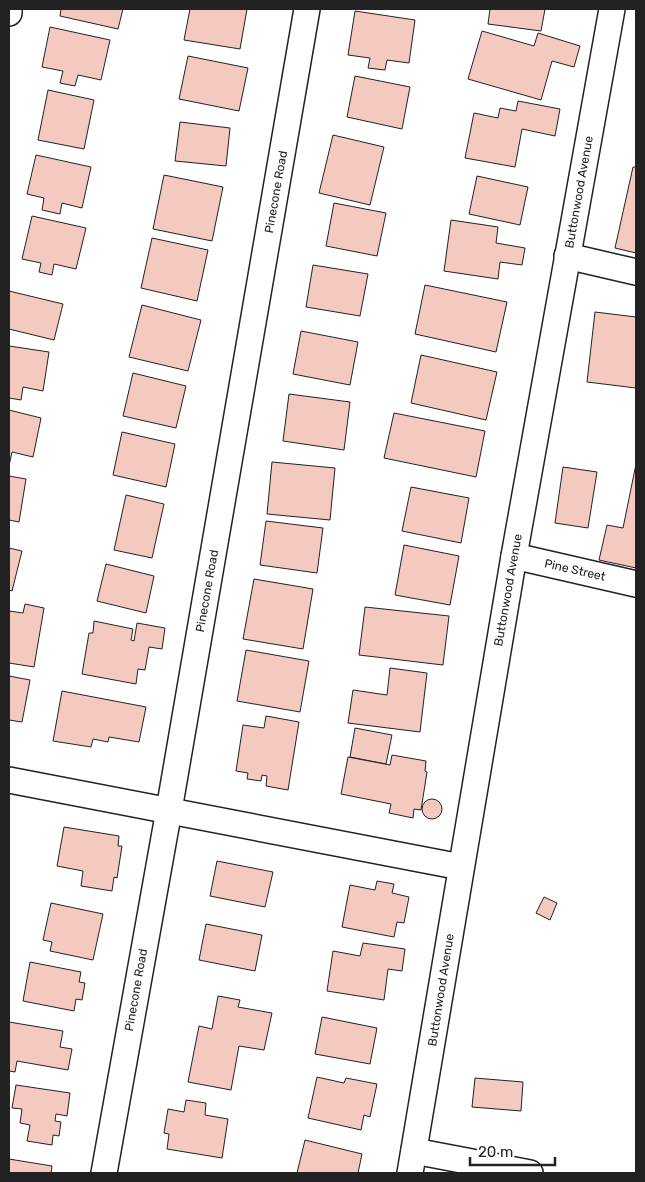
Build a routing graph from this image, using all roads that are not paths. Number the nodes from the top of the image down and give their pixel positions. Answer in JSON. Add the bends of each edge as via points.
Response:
{"nodes":[{"id":1,"x":10,"y":9,"type":"edge"},
{"id":2,"x":307,"y":9,"type":"edge"},
{"id":3,"x":612,"y":9,"type":"edge"},
{"id":4,"x":9,"y":13,"type":"edge"},
{"id":5,"x":568,"y":256,"type":"junction"},
{"id":6,"x":636,"y":272,"type":"edge"},
{"id":7,"x":514,"y":556,"type":"junction"},
{"id":8,"x":636,"y":584,"type":"edge"},
{"id":9,"x":9,"y":780,"type":"edge"},
{"id":10,"x":169,"y":810,"type":"junction"},
{"id":11,"x":461,"y":867,"type":"junction"},
{"id":12,"x":412,"y":1162,"type":"edge"},
{"id":13,"x":104,"y":1173,"type":"edge"},
{"id":14,"x":530,"y":1173,"type":"edge"}],
"edges":[{"from":1,"to":4,"type":"street"},
{"from":2,"to":10,"type":"street","name":"Pinecone Road"},
{"from":3,"to":5,"type":"street","name":"Buttonwood Avenue"},
{"from":5,"to":6,"type":"street"},
{"from":5,"to":7,"type":"street","name":"Buttonwood Avenue"},
{"from":7,"to":8,"type":"street","name":"Pine Street"},
{"from":7,"to":11,"type":"street","name":"Buttonwood Avenue"},
{"from":9,"to":10,"type":"street"},
{"from":10,"to":11,"type":"street"},
{"from":10,"to":13,"type":"street","name":"Pinecone Road"},
{"from":11,"to":12,"type":"street","name":"Buttonwood Avenue"},
{"from":12,"to":14,"type":"street"}]}
